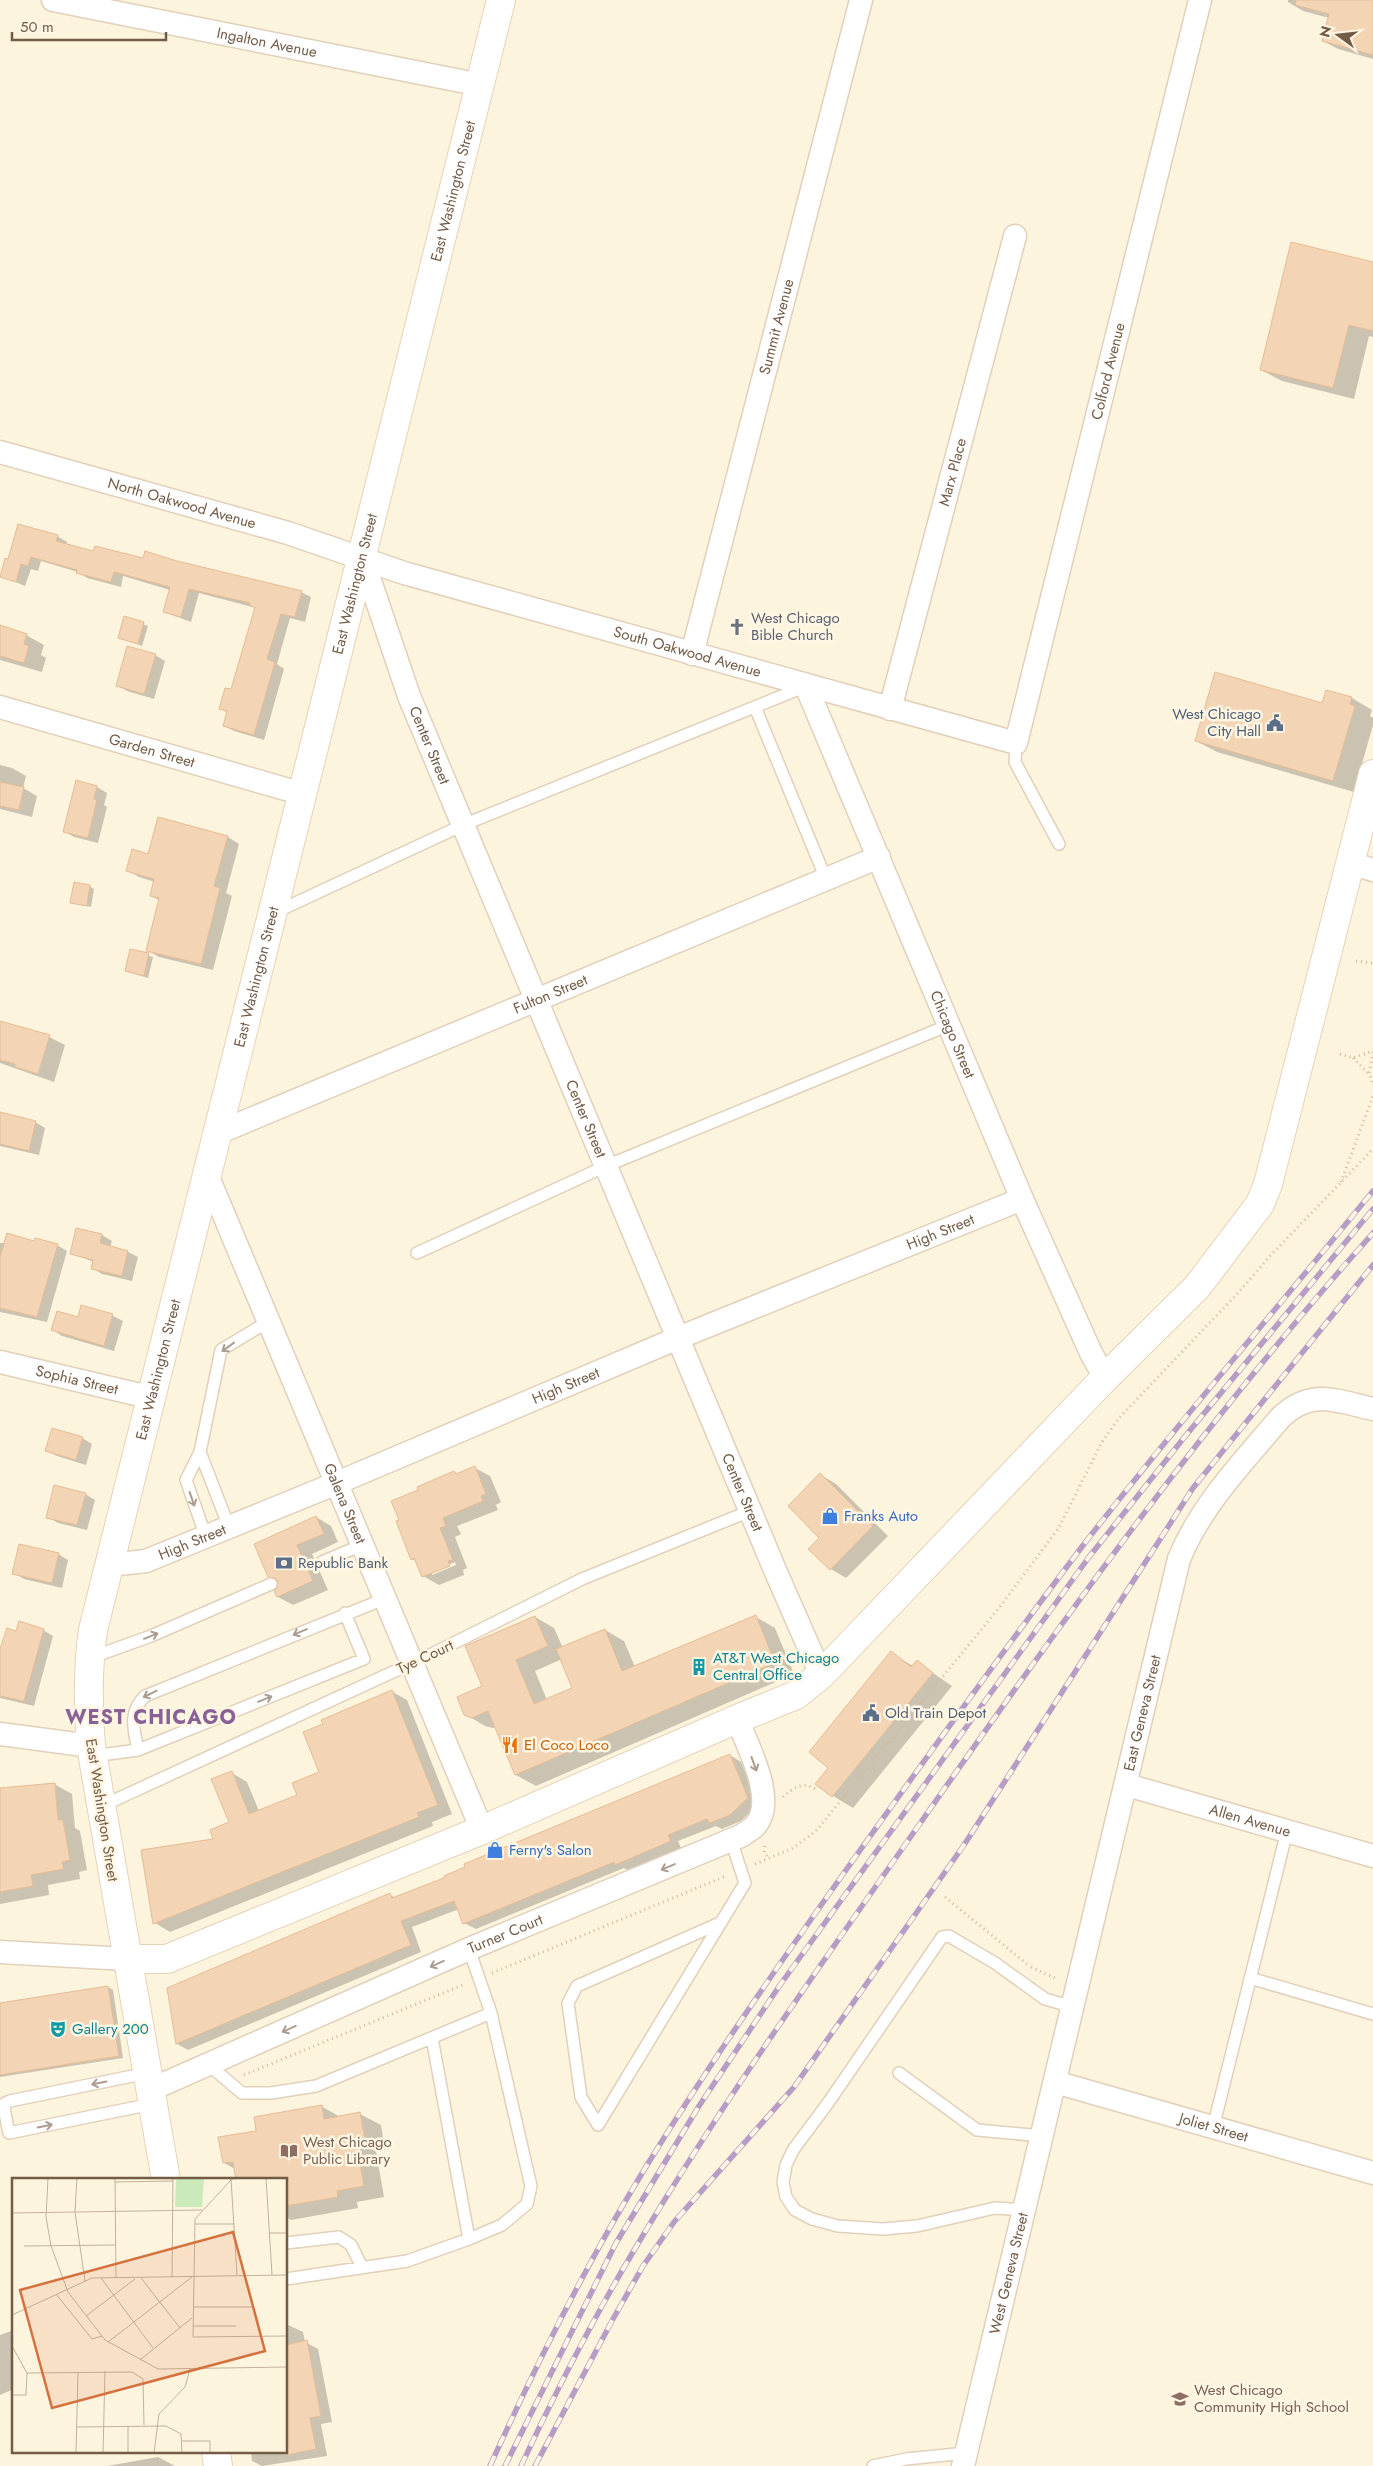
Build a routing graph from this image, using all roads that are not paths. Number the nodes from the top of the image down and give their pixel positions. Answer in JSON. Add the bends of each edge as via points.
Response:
{"nodes":[{"id":1,"x":53,"y":0,"type":"edge"},
{"id":2,"x":501,"y":0,"type":"edge"},
{"id":3,"x":862,"y":0,"type":"edge"},
{"id":4,"x":1200,"y":0,"type":"edge"},
{"id":5,"x":481,"y":86,"type":"junction"},
{"id":6,"x":1015,"y":236,"type":"dead end"},
{"id":7,"x":0,"y":452,"type":"edge"},
{"id":8,"x":362,"y":557,"type":"junction"},
{"id":9,"x":692,"y":654,"type":"junction"},
{"id":10,"x":806,"y":686,"type":"junction"},
{"id":11,"x":0,"y":707,"type":"edge"},
{"id":12,"x":755,"y":707,"type":"junction"},
{"id":13,"x":890,"y":709,"type":"junction"},
{"id":14,"x":1016,"y":743,"type":"junction"},
{"id":15,"x":1373,"y":774,"type":"edge"},
{"id":16,"x":303,"y":794,"type":"junction"},
{"id":17,"x":464,"y":825,"type":"junction"},
{"id":18,"x":1059,"y":844,"type":"dead end"},
{"id":19,"x":879,"y":857,"type":"junction"},
{"id":20,"x":1362,"y":867,"type":"edge"},
{"id":21,"x":826,"y":879,"type":"junction"},
{"id":22,"x":274,"y":912,"type":"junction"},
{"id":23,"x":536,"y":999,"type":"junction"},
{"id":24,"x":949,"y":1025,"type":"junction"},
{"id":25,"x":220,"y":1132,"type":"junction"},
{"id":26,"x":606,"y":1166,"type":"junction"},
{"id":27,"x":208,"y":1177,"type":"junction"},
{"id":28,"x":1022,"y":1199,"type":"junction"},
{"id":29,"x":417,"y":1253,"type":"dead end"},
{"id":30,"x":269,"y":1321,"type":"junction"},
{"id":31,"x":678,"y":1338,"type":"junction"},
{"id":32,"x":0,"y":1362,"type":"edge"},
{"id":33,"x":1105,"y":1378,"type":"junction"},
{"id":34,"x":153,"y":1398,"type":"junction"},
{"id":35,"x":1373,"y":1409,"type":"edge"},
{"id":36,"x":200,"y":1452,"type":"junction"},
{"id":37,"x":337,"y":1483,"type":"junction"},
{"id":38,"x":750,"y":1511,"type":"junction"},
{"id":39,"x":229,"y":1527,"type":"junction"},
{"id":40,"x":206,"y":1537,"type":"junction"},
{"id":41,"x":362,"y":1545,"type":"junction"},
{"id":42,"x":322,"y":1562,"type":"dead end"},
{"id":43,"x":110,"y":1565,"type":"junction"},
{"id":44,"x":271,"y":1584,"type":"dead end"},
{"id":45,"x":384,"y":1599,"type":"junction"},
{"id":46,"x":345,"y":1613,"type":"junction"},
{"id":47,"x":89,"y":1659,"type":"junction"},
{"id":48,"x":412,"y":1664,"type":"junction"},
{"id":49,"x":821,"y":1675,"type":"junction"},
{"id":50,"x":737,"y":1718,"type":"junction"},
{"id":51,"x":0,"y":1734,"type":"edge"},
{"id":52,"x":138,"y":1750,"type":"junction"},
{"id":53,"x":92,"y":1751,"type":"junction"},
{"id":54,"x":1127,"y":1785,"type":"junction"},
{"id":55,"x":102,"y":1806,"type":"junction"},
{"id":56,"x":482,"y":1830,"type":"junction"},
{"id":57,"x":1287,"y":1831,"type":"junction"},
{"id":58,"x":732,"y":1840,"type":"junction"},
{"id":59,"x":1373,"y":1856,"type":"edge"},
{"id":60,"x":720,"y":1923,"type":"junction"},
{"id":61,"x":469,"y":1949,"type":"junction"},
{"id":62,"x":0,"y":1952,"type":"edge"},
{"id":63,"x":126,"y":1960,"type":"junction"},
{"id":64,"x":1250,"y":1978,"type":"junction"},
{"id":65,"x":1075,"y":1998,"type":"junction"},
{"id":66,"x":492,"y":2013,"type":"junction"},
{"id":67,"x":1373,"y":2014,"type":"edge"},
{"id":68,"x":432,"y":2038,"type":"junction"},
{"id":69,"x":209,"y":2065,"type":"junction"},
{"id":70,"x":899,"y":2073,"type":"dead end"},
{"id":71,"x":1055,"y":2082,"type":"junction"},
{"id":72,"x":150,"y":2089,"type":"junction"},
{"id":73,"x":1213,"y":2128,"type":"junction"},
{"id":74,"x":1042,"y":2136,"type":"junction"},
{"id":75,"x":1373,"y":2173,"type":"edge"},
{"id":76,"x":166,"y":2178,"type":"edge"},
{"id":77,"x":1024,"y":2210,"type":"junction"},
{"id":78,"x":469,"y":2239,"type":"junction"},
{"id":79,"x":288,"y":2243,"type":"edge"},
{"id":80,"x":362,"y":2267,"type":"junction"},
{"id":81,"x":288,"y":2278,"type":"edge"},
{"id":82,"x":965,"y":2460,"type":"edge"},
{"id":83,"x":905,"y":2462,"type":"edge"},
{"id":84,"x":873,"y":2466,"type":"edge"}],
"edges":[{"from":1,"to":5,"type":"street","name":"Ingalton Avenue"},
{"from":2,"to":5,"type":"main road","name":"East Washington Street"},
{"from":3,"to":9,"type":"street","name":"Summit Avenue"},
{"from":4,"to":14,"type":"street","name":"Colford Avenue"},
{"from":5,"to":8,"type":"main road","name":"East Washington Street"},
{"from":6,"to":13,"type":"street","name":"Marx Place"},
{"from":7,"to":8,"type":"street","name":"North Oakwood Avenue"},
{"from":8,"to":9,"type":"street","name":"South Oakwood Avenue","via":[[404,573]]},
{"from":8,"to":16,"type":"main road","name":"East Washington Street"},
{"from":8,"to":17,"type":"street","name":"Center Street","via":[[409,696]]},
{"from":9,"to":10,"type":"street","name":"South Oakwood Avenue"},
{"from":10,"to":12,"type":"lane"},
{"from":10,"to":13,"type":"street","name":"South Oakwood Avenue"},
{"from":10,"to":19,"type":"street","name":"Chicago Street"},
{"from":11,"to":16,"type":"street","name":"Garden Street"},
{"from":12,"to":17,"type":"lane"},
{"from":12,"to":21,"type":"lane"},
{"from":13,"to":14,"type":"street","name":"South Oakwood Avenue"},
{"from":14,"to":18,"type":"lane","via":[[1015,762]]},
{"from":15,"to":20,"type":"main road"},
{"from":16,"to":22,"type":"main road","name":"East Washington Street"},
{"from":17,"to":22,"type":"lane"},
{"from":17,"to":23,"type":"street","name":"Center Street"},
{"from":19,"to":21,"type":"street","name":"Fulton Street"},
{"from":19,"to":24,"type":"street","name":"Chicago Street"},
{"from":20,"to":33,"type":"main road","via":[[1260,1204],[1198,1288]]},
{"from":21,"to":23,"type":"street","name":"Fulton Street"},
{"from":22,"to":25,"type":"main road","name":"East Washington Street"},
{"from":23,"to":25,"type":"street","name":"Fulton Street"},
{"from":23,"to":26,"type":"street","name":"Center Street"},
{"from":24,"to":26,"type":"lane"},
{"from":24,"to":28,"type":"street","name":"Chicago Street"},
{"from":25,"to":27,"type":"main road","name":"East Washington Street"},
{"from":26,"to":29,"type":"lane"},
{"from":26,"to":31,"type":"street","name":"Center Street"},
{"from":27,"to":30,"type":"street","name":"Galena Street"},
{"from":27,"to":34,"type":"main road","name":"East Washington Street"},
{"from":28,"to":31,"type":"street","name":"High Street"},
{"from":28,"to":33,"type":"street","name":"Chicago Street"},
{"from":30,"to":36,"type":"lane","one_way":true,"via":[[221,1350]]},
{"from":30,"to":37,"type":"street","name":"Galena Street"},
{"from":31,"to":37,"type":"street","name":"High Street"},
{"from":31,"to":38,"type":"street","name":"Center Street"},
{"from":32,"to":34,"type":"street","name":"Sophia Street"},
{"from":33,"to":49,"type":"main road"},
{"from":34,"to":43,"type":"main road","name":"East Washington Street"},
{"from":35,"to":54,"type":"street","name":"East Geneva Street","via":[[1319,1398],[1301,1402],[1281,1417],[1200,1516],[1179,1559]]},
{"from":36,"to":39,"type":"lane"},
{"from":36,"to":40,"type":"lane","one_way":true,"via":[[186,1480]]},
{"from":37,"to":39,"type":"street","name":"High Street"},
{"from":37,"to":41,"type":"street","name":"Galena Street"},
{"from":38,"to":48,"type":"lane","name":"Tye Court","via":[[582,1579]]},
{"from":38,"to":49,"type":"street","name":"Center Street"},
{"from":39,"to":40,"type":"street","name":"High Street"},
{"from":40,"to":43,"type":"street","name":"High Street","via":[[146,1561]]},
{"from":41,"to":42,"type":"lane"},
{"from":41,"to":45,"type":"street","name":"Galena Street"},
{"from":43,"to":47,"type":"main road","name":"East Washington Street"},
{"from":47,"to":44,"type":"lane","one_way":true},
{"from":45,"to":46,"type":"lane"},
{"from":45,"to":48,"type":"street","name":"Galena Street"},
{"from":46,"to":52,"type":"lane","one_way":true,"via":[[145,1696],[139,1701],[133,1716]]},
{"from":52,"to":46,"type":"lane","one_way":true,"via":[[364,1659]]},
{"from":47,"to":53,"type":"main road","name":"East Washington Street","via":[[87,1703]]},
{"from":48,"to":55,"type":"lane","name":"Tye Court"},
{"from":48,"to":56,"type":"street","name":"Galena Street"},
{"from":49,"to":50,"type":"main road","via":[[796,1695]]},
{"from":50,"to":56,"type":"main road"},
{"from":50,"to":58,"type":"street","name":"Turner Court","one_way":true,"via":[[764,1791],[763,1810],[756,1825]]},
{"from":51,"to":53,"type":"street"},
{"from":52,"to":53,"type":"lane"},
{"from":53,"to":55,"type":"main road","name":"East Washington Street"},
{"from":54,"to":57,"type":"street","name":"Allen Avenue"},
{"from":54,"to":65,"type":"street","name":"East Geneva Street"},
{"from":55,"to":63,"type":"main road","name":"East Washington Street"},
{"from":56,"to":63,"type":"main road","via":[[167,1959]]},
{"from":57,"to":59,"type":"street","name":"Allen Avenue"},
{"from":57,"to":64,"type":"lane"},
{"from":58,"to":60,"type":"lane","via":[[745,1883]]},
{"from":58,"to":61,"type":"street","name":"Turner Court","one_way":true},
{"from":60,"to":60,"type":"lane","via":[[700,1957],[598,2124],[581,2097],[568,2003],[577,1986]]},
{"from":61,"to":66,"type":"lane"},
{"from":61,"to":69,"type":"street","name":"Turner Court","one_way":true},
{"from":62,"to":63,"type":"street"},
{"from":63,"to":72,"type":"main road","name":"East Washington Street"},
{"from":64,"to":67,"type":"lane"},
{"from":64,"to":73,"type":"lane"},
{"from":65,"to":71,"type":"street","name":"East Geneva Street"},
{"from":65,"to":77,"type":"lane","via":[[1044,1999],[995,1963],[949,1936],[942,1937],[793,2150],[783,2182],[786,2197],[795,2210],[812,2219],[838,2226],[883,2229],[917,2226],[994,2208]]},
{"from":66,"to":68,"type":"lane"},
{"from":66,"to":78,"type":"lane","via":[[531,2186],[527,2204],[502,2225]]},
{"from":68,"to":69,"type":"lane","via":[[316,2086],[271,2093],[242,2093]]},
{"from":68,"to":78,"type":"lane"},
{"from":69,"to":72,"type":"street","name":"Turner Court"},
{"from":70,"to":74,"type":"lane","via":[[978,2130]]},
{"from":71,"to":73,"type":"street","name":"Joliet Street"},
{"from":71,"to":74,"type":"street","name":"West Geneva Street"},
{"from":72,"to":72,"type":"lane","one_way":true,"via":[[10,2101],[4,2108],[9,2133]]},
{"from":72,"to":76,"type":"main road","name":"East Washington Street"},
{"from":73,"to":75,"type":"street","name":"Joliet Street"},
{"from":74,"to":77,"type":"street","name":"West Geneva Street"},
{"from":77,"to":82,"type":"street","name":"West Geneva Street"},
{"from":78,"to":80,"type":"lane","via":[[407,2261]]},
{"from":79,"to":80,"type":"lane","via":[[338,2237],[351,2245]]},
{"from":80,"to":81,"type":"lane"},
{"from":82,"to":83,"type":"lane"},
{"from":83,"to":84,"type":"lane"}]}
